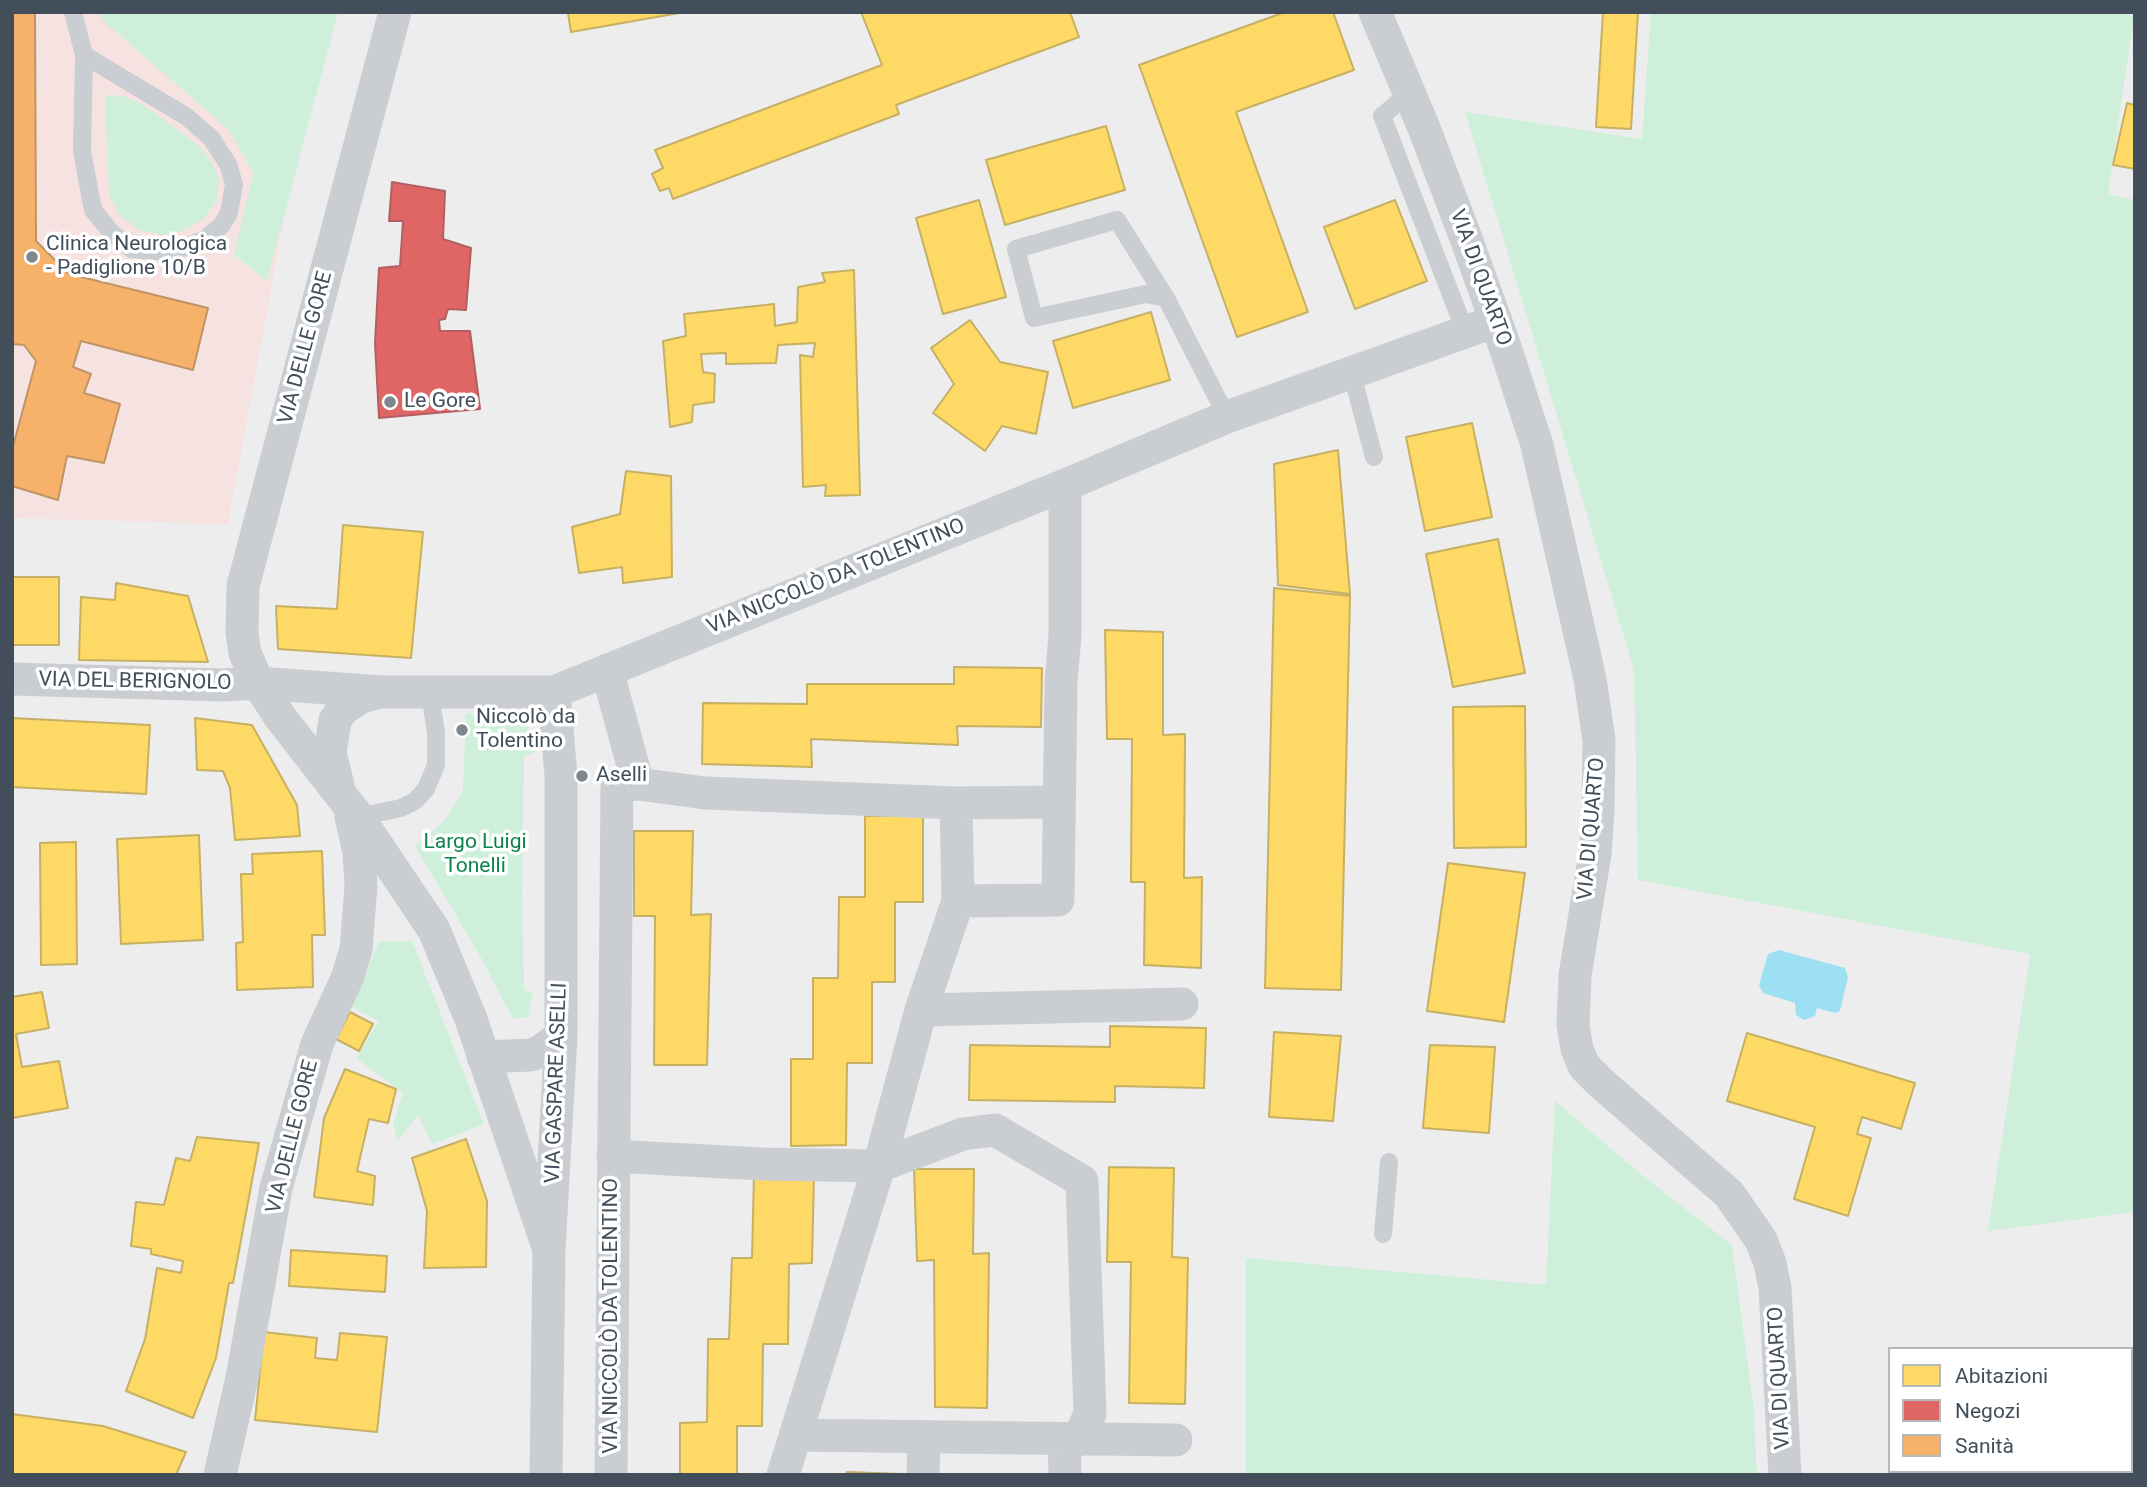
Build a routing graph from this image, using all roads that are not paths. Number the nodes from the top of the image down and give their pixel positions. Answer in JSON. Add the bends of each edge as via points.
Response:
{"nodes":[{"id":1,"x":73,"y":12,"type":"edge"},
{"id":2,"x":395,"y":12,"type":"edge"},
{"id":3,"x":1375,"y":12,"type":"edge"},
{"id":4,"x":84,"y":54,"type":"junction"},
{"id":5,"x":1166,"y":298,"type":"junction"},
{"id":6,"x":1481,"y":326,"type":"junction"},
{"id":7,"x":1351,"y":371,"type":"junction"},
{"id":8,"x":1227,"y":417,"type":"junction"},
{"id":9,"x":1374,"y":457,"type":"dead end"},
{"id":10,"x":1065,"y":485,"type":"junction"},
{"id":11,"x":607,"y":670,"type":"junction"},
{"id":12,"x":12,"y":679,"type":"edge"},
{"id":13,"x":258,"y":683,"type":"junction"},
{"id":14,"x":372,"y":692,"type":"junction"},
{"id":15,"x":554,"y":692,"type":"junction"},
{"id":16,"x":430,"y":693,"type":"junction"},
{"id":17,"x":638,"y":784,"type":"junction"},
{"id":18,"x":1059,"y":802,"type":"junction"},
{"id":19,"x":956,"y":803,"type":"junction"},
{"id":20,"x":351,"y":808,"type":"junction"},
{"id":21,"x":958,"y":901,"type":"junction"},
{"id":22,"x":1182,"y":1004,"type":"dead end"},
{"id":23,"x":921,"y":1010,"type":"junction"},
{"id":24,"x":561,"y":1036,"type":"junction"},
{"id":25,"x":483,"y":1057,"type":"junction"},
{"id":26,"x":613,"y":1156,"type":"junction"},
{"id":27,"x":1389,"y":1162,"type":"dead end"},
{"id":28,"x":879,"y":1166,"type":"junction"},
{"id":29,"x":1383,"y":1234,"type":"dead end"},
{"id":30,"x":549,"y":1250,"type":"junction"},
{"id":31,"x":797,"y":1435,"type":"junction"},
{"id":32,"x":923,"y":1438,"type":"junction"},
{"id":33,"x":1071,"y":1439,"type":"junction"},
{"id":34,"x":1177,"y":1440,"type":"dead end"},
{"id":35,"x":220,"y":1475,"type":"edge"},
{"id":36,"x":546,"y":1475,"type":"edge"},
{"id":37,"x":611,"y":1475,"type":"edge"},
{"id":38,"x":783,"y":1475,"type":"edge"},
{"id":39,"x":923,"y":1475,"type":"edge"},
{"id":40,"x":1065,"y":1475,"type":"edge"},
{"id":41,"x":1784,"y":1475,"type":"edge"}],
"edges":[{"from":1,"to":4,"type":"lane"},
{"from":2,"to":13,"type":"street","name":"VIA DELLE GORE","via":[[243,586],[245,653]]},
{"from":3,"to":6,"type":"street","name":"VIA DI QUARTO","via":[[1409,93]]},
{"from":4,"to":4,"type":"lane","via":[[82,151],[93,210],[131,249],[171,252],[204,240],[229,212],[234,184],[228,164],[211,138],[187,117]]},
{"from":5,"to":5,"type":"lane","via":[[1117,219],[1016,248],[1034,318],[1146,294]]},
{"from":5,"to":8,"type":"lane"},
{"from":6,"to":7,"type":"street","name":"VIA NICCOLÒ DA TOLENTINO"},
{"from":6,"to":41,"type":"street","name":"VIA DI QUARTO","via":[[1537,445],[1590,678],[1599,740],[1595,854],[1573,1003],[1577,1049],[1584,1066],[1601,1083],[1729,1194],[1761,1240],[1775,1288]]},
{"from":7,"to":8,"type":"street","name":"VIA NICCOLÒ DA TOLENTINO"},
{"from":7,"to":9,"type":"lane"},
{"from":8,"to":10,"type":"street","name":"VIA NICCOLÒ DA TOLENTINO"},
{"from":10,"to":11,"type":"street","name":"VIA NICCOLÒ DA TOLENTINO"},
{"from":10,"to":18,"type":"street"},
{"from":11,"to":15,"type":"street","name":"VIA NICCOLÒ DA TOLENTINO"},
{"from":11,"to":17,"type":"street"},
{"from":12,"to":13,"type":"street","name":"VIA DEL BERIGNOLO"},
{"from":13,"to":14,"type":"street"},
{"from":13,"to":20,"type":"street","name":"VIA DELLE GORE"},
{"from":14,"to":16,"type":"street"},
{"from":14,"to":20,"type":"street","via":[[342,710],[331,739],[336,780]]},
{"from":15,"to":16,"type":"street","name":"VIA NICCOLÒ DA TOLENTINO"},
{"from":15,"to":24,"type":"street","name":"VIA GASPARE ASELLI","via":[[561,776]]},
{"from":16,"to":20,"type":"lane","via":[[436,765],[426,789],[401,808]]},
{"from":17,"to":19,"type":"street","via":[[705,793]]},
{"from":17,"to":26,"type":"street","name":"VIA NICCOLÒ DA TOLENTINO","via":[[617,786]]},
{"from":18,"to":19,"type":"street"},
{"from":18,"to":21,"type":"street","via":[[1058,900]]},
{"from":19,"to":21,"type":"street"},
{"from":20,"to":25,"type":"street","via":[[434,930]]},
{"from":20,"to":35,"type":"street","name":"VIA DELLE GORE","via":[[360,874],[356,949],[317,1044],[276,1188]]},
{"from":21,"to":23,"type":"street"},
{"from":22,"to":23,"type":"street"},
{"from":23,"to":28,"type":"street"},
{"from":24,"to":25,"type":"street","via":[[531,1055]]},
{"from":24,"to":30,"type":"street","name":"VIA GASPARE ASELLI"},
{"from":25,"to":30,"type":"street"},
{"from":26,"to":28,"type":"street","name":"VIA NICCOLÒ DA TOLENTINO"},
{"from":26,"to":37,"type":"street","name":"VIA NICCOLÒ DA TOLENTINO"},
{"from":27,"to":29,"type":"lane"},
{"from":28,"to":31,"type":"street"},
{"from":28,"to":33,"type":"street","name":"VIA NICCOLÒ DA TOLENTINO","via":[[963,1133],[995,1130],[1082,1181],[1090,1414]]},
{"from":30,"to":36,"type":"street","name":"VIA GASPARE ASELLI"},
{"from":31,"to":32,"type":"street"},
{"from":31,"to":38,"type":"street"},
{"from":32,"to":33,"type":"street"},
{"from":32,"to":39,"type":"street"},
{"from":33,"to":34,"type":"street"},
{"from":33,"to":40,"type":"street","name":"VIA NICCOLÒ DA TOLENTINO"}]}
